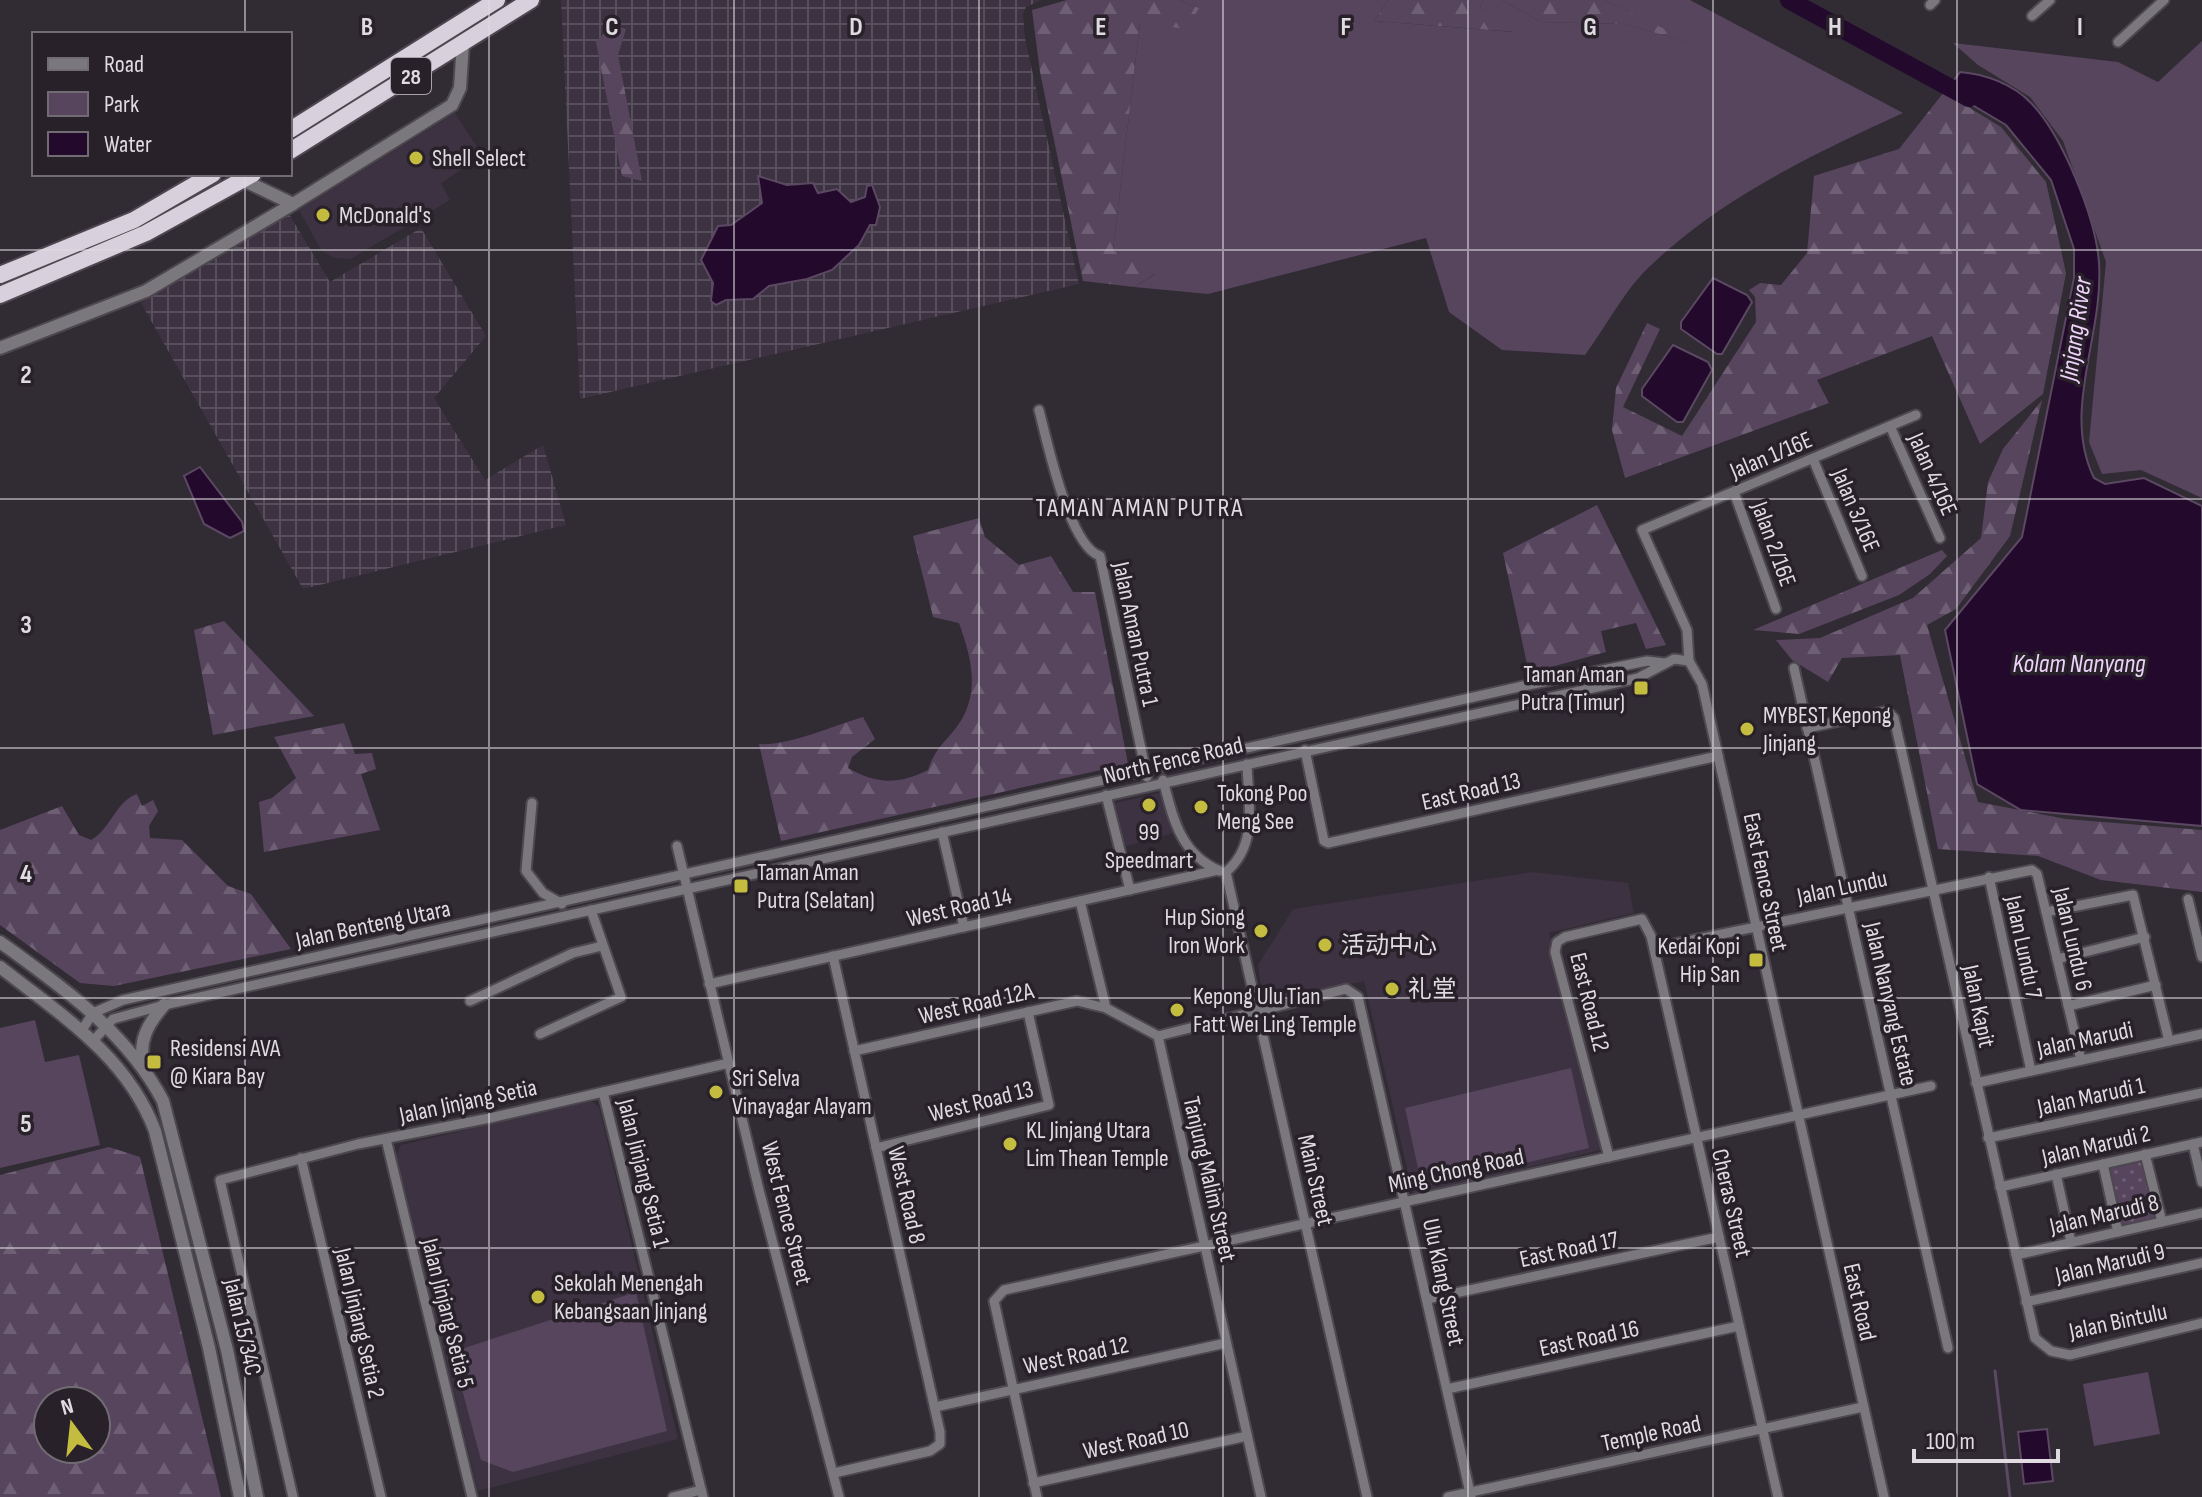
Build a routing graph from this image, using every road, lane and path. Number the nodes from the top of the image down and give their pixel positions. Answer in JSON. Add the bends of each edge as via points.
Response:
{"nodes":[{"id":1,"x":497,"y":0,"type":"edge"},
{"id":2,"x":531,"y":0,"type":"edge"},
{"id":3,"x":2050,"y":0,"type":"edge"},
{"id":4,"x":2164,"y":0,"type":"edge"},
{"id":5,"x":2032,"y":16,"type":"dead end"},
{"id":6,"x":2118,"y":42,"type":"dead end"},
{"id":7,"x":463,"y":43,"type":"junction"},
{"id":8,"x":292,"y":129,"type":"edge"},
{"id":9,"x":292,"y":150,"type":"edge"},
{"id":10,"x":210,"y":176,"type":"edge"},
{"id":11,"x":248,"y":177,"type":"edge"},
{"id":12,"x":293,"y":204,"type":"junction"},
{"id":13,"x":0,"y":275,"type":"edge"},
{"id":14,"x":0,"y":295,"type":"edge"},
{"id":15,"x":0,"y":348,"type":"edge"},
{"id":16,"x":1039,"y":410,"type":"dead end"},
{"id":17,"x":1916,"y":415,"type":"dead end"},
{"id":18,"x":1890,"y":426,"type":"junction"},
{"id":19,"x":1813,"y":459,"type":"junction"},
{"id":20,"x":1734,"y":492,"type":"junction"},
{"id":21,"x":1642,"y":530,"type":"joint"},
{"id":22,"x":1940,"y":538,"type":"dead end"},
{"id":23,"x":1862,"y":576,"type":"dead end"},
{"id":24,"x":1776,"y":609,"type":"dead end"},
{"id":25,"x":1689,"y":661,"type":"junction"},
{"id":26,"x":1664,"y":663,"type":"junction"},
{"id":27,"x":1794,"y":668,"type":"dead end"},
{"id":28,"x":1807,"y":728,"type":"junction"},
{"id":29,"x":1305,"y":750,"type":"junction"},
{"id":30,"x":1718,"y":756,"type":"junction"},
{"id":31,"x":1247,"y":764,"type":"junction"},
{"id":32,"x":1160,"y":769,"type":"junction"},
{"id":33,"x":1146,"y":772,"type":"junction"},
{"id":34,"x":1163,"y":782,"type":"junction"},
{"id":35,"x":1149,"y":785,"type":"junction"},
{"id":36,"x":1106,"y":795,"type":"junction"},
{"id":37,"x":532,"y":803,"type":"dead end"},
{"id":38,"x":942,"y":832,"type":"junction"},
{"id":39,"x":677,"y":846,"type":"dead end"},
{"id":40,"x":777,"y":853,"type":"junction"},
{"id":41,"x":780,"y":868,"type":"junction"},
{"id":42,"x":1222,"y":871,"type":"junction"},
{"id":43,"x":2037,"y":874,"type":"joint"},
{"id":44,"x":683,"y":875,"type":"junction"},
{"id":45,"x":1989,"y":877,"type":"junction"},
{"id":46,"x":1933,"y":888,"type":"junction"},
{"id":47,"x":687,"y":889,"type":"junction"},
{"id":48,"x":1130,"y":890,"type":"junction"},
{"id":49,"x":2188,"y":899,"type":"dead end"},
{"id":50,"x":1080,"y":901,"type":"junction"},
{"id":51,"x":562,"y":904,"type":"junction"},
{"id":52,"x":1848,"y":906,"type":"junction"},
{"id":53,"x":591,"y":910,"type":"junction"},
{"id":54,"x":2046,"y":912,"type":"junction"},
{"id":55,"x":1642,"y":919,"type":"joint"},
{"id":56,"x":1755,"y":925,"type":"junction"},
{"id":57,"x":964,"y":927,"type":"junction"},
{"id":58,"x":2145,"y":937,"type":"junction"},
{"id":59,"x":0,"y":942,"type":"edge"},
{"id":60,"x":602,"y":946,"type":"junction"},
{"id":61,"x":1654,"y":948,"type":"junction"},
{"id":62,"x":833,"y":956,"type":"junction"},
{"id":63,"x":2202,"y":957,"type":"edge"},
{"id":64,"x":2057,"y":959,"type":"junction"},
{"id":65,"x":0,"y":967,"type":"edge"},
{"id":66,"x":709,"y":984,"type":"junction"},
{"id":67,"x":2156,"y":985,"type":"junction"},
{"id":68,"x":470,"y":1001,"type":"dead end"},
{"id":69,"x":164,"y":1005,"type":"junction"},
{"id":70,"x":2068,"y":1006,"type":"junction"},
{"id":71,"x":1106,"y":1008,"type":"junction"},
{"id":72,"x":1257,"y":1011,"type":"junction"},
{"id":73,"x":1028,"y":1012,"type":"junction"},
{"id":74,"x":93,"y":1013,"type":"junction"},
{"id":75,"x":106,"y":1026,"type":"junction"},
{"id":76,"x":82,"y":1030,"type":"junction"},
{"id":77,"x":540,"y":1034,"type":"dead end"},
{"id":78,"x":2202,"y":1034,"type":"edge"},
{"id":79,"x":1158,"y":1036,"type":"junction"},
{"id":80,"x":93,"y":1041,"type":"junction"},
{"id":81,"x":2169,"y":1041,"type":"junction"},
{"id":82,"x":854,"y":1051,"type":"junction"},
{"id":83,"x":2081,"y":1060,"type":"junction"},
{"id":84,"x":729,"y":1063,"type":"junction"},
{"id":85,"x":144,"y":1068,"type":"junction"},
{"id":86,"x":2031,"y":1071,"type":"junction"},
{"id":87,"x":1976,"y":1083,"type":"junction"},
{"id":88,"x":1931,"y":1086,"type":"dead end"},
{"id":89,"x":603,"y":1092,"type":"junction"},
{"id":90,"x":2202,"y":1093,"type":"edge"},
{"id":91,"x":1891,"y":1095,"type":"junction"},
{"id":92,"x":1797,"y":1115,"type":"junction"},
{"id":93,"x":1697,"y":1137,"type":"junction"},
{"id":94,"x":1988,"y":1138,"type":"junction"},
{"id":95,"x":386,"y":1139,"type":"junction"},
{"id":96,"x":2198,"y":1143,"type":"edge"},
{"id":97,"x":876,"y":1148,"type":"junction"},
{"id":98,"x":2145,"y":1154,"type":"junction"},
{"id":99,"x":1609,"y":1157,"type":"junction"},
{"id":100,"x":301,"y":1158,"type":"junction"},
{"id":101,"x":2103,"y":1164,"type":"junction"},
{"id":102,"x":2056,"y":1174,"type":"junction"},
{"id":103,"x":2202,"y":1182,"type":"edge"},
{"id":104,"x":2000,"y":1187,"type":"junction"},
{"id":105,"x":1405,"y":1201,"type":"junction"},
{"id":106,"x":2202,"y":1213,"type":"edge"},
{"id":107,"x":2162,"y":1222,"type":"junction"},
{"id":108,"x":1306,"y":1223,"type":"junction"},
{"id":109,"x":2118,"y":1232,"type":"junction"},
{"id":110,"x":1719,"y":1237,"type":"junction"},
{"id":111,"x":2071,"y":1242,"type":"junction"},
{"id":112,"x":1205,"y":1246,"type":"junction"},
{"id":113,"x":2016,"y":1255,"type":"junction"},
{"id":114,"x":2202,"y":1263,"type":"edge"},
{"id":115,"x":1427,"y":1299,"type":"junction"},
{"id":116,"x":2026,"y":1302,"type":"junction"},
{"id":117,"x":2202,"y":1323,"type":"edge"},
{"id":118,"x":1739,"y":1326,"type":"junction"},
{"id":119,"x":1226,"y":1343,"type":"junction"},
{"id":120,"x":1948,"y":1348,"type":"dead end"},
{"id":121,"x":1013,"y":1389,"type":"junction"},
{"id":122,"x":1447,"y":1389,"type":"junction"},
{"id":123,"x":935,"y":1407,"type":"junction"},
{"id":124,"x":1863,"y":1407,"type":"junction"},
{"id":125,"x":1762,"y":1429,"type":"junction"},
{"id":126,"x":1247,"y":1436,"type":"junction"},
{"id":127,"x":834,"y":1473,"type":"junction"},
{"id":128,"x":1033,"y":1483,"type":"junction"},
{"id":129,"x":702,"y":1493,"type":"edge"},
{"id":130,"x":1470,"y":1495,"type":"edge"},
{"id":131,"x":240,"y":1497,"type":"edge"},
{"id":132,"x":257,"y":1497,"type":"edge"},
{"id":133,"x":293,"y":1497,"type":"edge"},
{"id":134,"x":381,"y":1497,"type":"edge"},
{"id":135,"x":472,"y":1497,"type":"edge"},
{"id":136,"x":673,"y":1497,"type":"edge"},
{"id":137,"x":839,"y":1497,"type":"edge"},
{"id":138,"x":1037,"y":1497,"type":"edge"},
{"id":139,"x":1261,"y":1497,"type":"edge"},
{"id":140,"x":1367,"y":1497,"type":"edge"},
{"id":141,"x":1448,"y":1497,"type":"edge"},
{"id":142,"x":1778,"y":1497,"type":"edge"},
{"id":143,"x":1884,"y":1497,"type":"edge"}],
"edges":[{"from":1,"to":8,"type":"highway","number":"28"},
{"from":2,"to":7,"type":"highway","number":"28"},
{"from":3,"to":5,"type":"street"},
{"from":4,"to":6,"type":"street"},
{"from":7,"to":9,"type":"highway","number":"28"},
{"from":7,"to":12,"type":"street","via":[[460,88],[452,105]]},
{"from":10,"to":13,"type":"highway","via":[[134,220]]},
{"from":11,"to":12,"type":"street"},
{"from":11,"to":14,"type":"highway","via":[[146,233]]},
{"from":12,"to":15,"type":"street","via":[[146,291]]},
{"from":16,"to":33,"type":"street","name":"Jalan Aman Putra 1","via":[[1075,525],[1086,548],[1100,556]]},
{"from":17,"to":18,"type":"street","name":"Jalan 1/16E"},
{"from":18,"to":19,"type":"street","name":"Jalan 1/16E"},
{"from":18,"to":22,"type":"street","name":"Jalan 4/16E"},
{"from":19,"to":20,"type":"street","name":"Jalan 1/16E"},
{"from":19,"to":23,"type":"street","name":"Jalan 3/16E"},
{"from":20,"to":21,"type":"street","name":"Jalan 1/16E"},
{"from":20,"to":24,"type":"street","name":"Jalan 2/16E"},
{"from":21,"to":25,"type":"street","name":"East Fence Street","via":[[1687,630]]},
{"from":25,"to":26,"type":"street","name":"North Fence Road"},
{"from":25,"to":30,"type":"street","name":"East Fence Street","via":[[1702,684]]},
{"from":26,"to":29,"type":"street","name":"North Fence Road","via":[[1638,678]]},
{"from":26,"to":32,"type":"street","name":"North Fence Road","via":[[1647,661],[1523,686]]},
{"from":27,"to":28,"type":"street","name":"Jalan Nanyang Estate"},
{"from":28,"to":46,"type":"street","name":"Jalan Kapit","via":[[1887,711],[1894,718]]},
{"from":28,"to":52,"type":"street","name":"Jalan Nanyang Estate"},
{"from":29,"to":30,"type":"street","name":"East Road 13","via":[[1328,843]]},
{"from":29,"to":31,"type":"street","name":"North Fence Road"},
{"from":30,"to":56,"type":"street","name":"East Fence Street"},
{"from":31,"to":34,"type":"street","name":"North Fence Road"},
{"from":31,"to":42,"type":"street","via":[[1248,835],[1236,863]]},
{"from":32,"to":33,"type":"street","name":"North Fence Road"},
{"from":32,"to":34,"type":"street"},
{"from":33,"to":35,"type":"street","name":"Jalan Aman Putra 1"},
{"from":33,"to":40,"type":"street","name":"North Fence Road"},
{"from":34,"to":35,"type":"street","name":"North Fence Road"},
{"from":34,"to":42,"type":"street","via":[[1178,833],[1190,850]]},
{"from":35,"to":36,"type":"street","name":"North Fence Road"},
{"from":36,"to":38,"type":"street","name":"North Fence Road"},
{"from":36,"to":48,"type":"street"},
{"from":37,"to":51,"type":"street","via":[[526,871],[543,893]]},
{"from":38,"to":41,"type":"street","name":"North Fence Road"},
{"from":38,"to":57,"type":"street"},
{"from":39,"to":44,"type":"street","name":"West Fence Street"},
{"from":40,"to":41,"type":"street"},
{"from":40,"to":44,"type":"street","name":"North Fence Road"},
{"from":41,"to":47,"type":"street","name":"North Fence Road"},
{"from":42,"to":48,"type":"street","name":"West Road 14"},
{"from":42,"to":72,"type":"street","name":"Main Street"},
{"from":43,"to":45,"type":"street","name":"Jalan Lundu","via":[[2025,870]]},
{"from":43,"to":54,"type":"street","name":"Jalan Lundu 6"},
{"from":44,"to":47,"type":"street","name":"West Fence Street"},
{"from":44,"to":51,"type":"street","name":"Jalan Benteng Utara"},
{"from":45,"to":46,"type":"street","name":"Jalan Lundu"},
{"from":45,"to":86,"type":"street","name":"Jalan Lundu 7"},
{"from":46,"to":52,"type":"street","name":"Jalan Lundu"},
{"from":46,"to":87,"type":"street","name":"Jalan Kapit"},
{"from":47,"to":53,"type":"street","name":"Jalan Benteng Utara"},
{"from":47,"to":66,"type":"street","name":"West Fence Street"},
{"from":48,"to":50,"type":"street","name":"West Road 14"},
{"from":49,"to":63,"type":"street"},
{"from":50,"to":57,"type":"street","name":"West Road 14"},
{"from":50,"to":71,"type":"street"},
{"from":51,"to":74,"type":"street","name":"Jalan Benteng Utara","via":[[123,1000]]},
{"from":52,"to":56,"type":"street","name":"Jalan Lundu"},
{"from":52,"to":91,"type":"street","name":"Jalan Nanyang Estate"},
{"from":53,"to":60,"type":"street"},
{"from":53,"to":69,"type":"street","name":"Jalan Benteng Utara"},
{"from":54,"to":58,"type":"street","via":[[2133,895]]},
{"from":54,"to":64,"type":"street","name":"Jalan Lundu 6"},
{"from":55,"to":61,"type":"street","name":"Cheras Street"},
{"from":55,"to":99,"type":"street","name":"East Road 12","via":[[1565,937],[1555,952]]},
{"from":56,"to":61,"type":"street","name":"Jalan Lundu"},
{"from":56,"to":92,"type":"street","name":"East Fence Street"},
{"from":57,"to":62,"type":"street","name":"West Road 14"},
{"from":58,"to":64,"type":"street"},
{"from":58,"to":67,"type":"street"},
{"from":59,"to":74,"type":"street","name":"Jalan 15/34C"},
{"from":60,"to":68,"type":"street","via":[[573,953]]},
{"from":60,"to":77,"type":"street","via":[[621,997]]},
{"from":61,"to":93,"type":"street","name":"Cheras Street"},
{"from":62,"to":66,"type":"street","name":"West Road 14"},
{"from":62,"to":82,"type":"street","name":"West Road 8"},
{"from":64,"to":70,"type":"street","name":"Jalan Lundu 6"},
{"from":65,"to":76,"type":"street","name":"Jalan 15/34C"},
{"from":66,"to":84,"type":"street","name":"West Fence Street"},
{"from":67,"to":70,"type":"street"},
{"from":67,"to":81,"type":"street"},
{"from":69,"to":75,"type":"street","name":"Jalan Benteng Utara","via":[[123,1015]]},
{"from":69,"to":85,"type":"street","via":[[145,1030]]},
{"from":70,"to":83,"type":"street","name":"Jalan Lundu 6"},
{"from":71,"to":73,"type":"street","name":"West Road 12A","via":[[1077,1001]]},
{"from":71,"to":79,"type":"street"},
{"from":72,"to":79,"type":"street"},
{"from":72,"to":105,"type":"street","name":"Ulu Klang Street","via":[[1346,989],[1358,997]]},
{"from":72,"to":108,"type":"street","name":"Main Street"},
{"from":73,"to":82,"type":"street","name":"West Road 12A"},
{"from":73,"to":97,"type":"street","name":"West Road 13","via":[[1049,1105]]},
{"from":74,"to":75,"type":"street","name":"Jalan 15/34C"},
{"from":74,"to":76,"type":"street"},
{"from":75,"to":80,"type":"street","name":"Jalan Benteng Utara"},
{"from":75,"to":85,"type":"street","name":"Jalan 15/34C"},
{"from":76,"to":80,"type":"street","name":"Jalan 15/34C"},
{"from":78,"to":81,"type":"street","name":"Jalan Marudi"},
{"from":79,"to":112,"type":"street","name":"Tanjung Malim Street"},
{"from":80,"to":131,"type":"street","name":"Jalan 15/34C","via":[[122,1070],[145,1105],[166,1173]]},
{"from":81,"to":83,"type":"street","name":"Jalan Marudi"},
{"from":82,"to":97,"type":"street","name":"West Road 8"},
{"from":83,"to":86,"type":"street","name":"Jalan Marudi"},
{"from":84,"to":89,"type":"street","name":"Jalan Jinjang Setia"},
{"from":84,"to":127,"type":"street","name":"West Fence Street"},
{"from":85,"to":132,"type":"street","name":"Jalan 15/34C","via":[[168,1114],[227,1350]]},
{"from":86,"to":87,"type":"street","name":"Jalan Marudi"},
{"from":87,"to":94,"type":"street","name":"Jalan Kapit"},
{"from":88,"to":91,"type":"street","name":"Ming Chong Road"},
{"from":89,"to":95,"type":"street","name":"Jalan Jinjang Setia"},
{"from":89,"to":129,"type":"street","name":"Jalan Jinjang Setia 1"},
{"from":90,"to":94,"type":"street","name":"Jalan Marudi 1"},
{"from":91,"to":92,"type":"street","name":"Ming Chong Road"},
{"from":91,"to":120,"type":"street","name":"Jalan Nanyang Estate"},
{"from":92,"to":93,"type":"street","name":"Ming Chong Road"},
{"from":92,"to":124,"type":"street","name":"East Road"},
{"from":93,"to":99,"type":"street","name":"Ming Chong Road"},
{"from":93,"to":110,"type":"street","name":"Cheras Street"},
{"from":94,"to":104,"type":"street","name":"Jalan Kapit"},
{"from":95,"to":100,"type":"street","name":"Jalan Jinjang Setia"},
{"from":95,"to":135,"type":"street","name":"Jalan Jinjang Setia 5"},
{"from":96,"to":98,"type":"street","name":"Jalan Marudi 2"},
{"from":96,"to":103,"type":"street"},
{"from":97,"to":123,"type":"street","name":"West Road 8"},
{"from":98,"to":101,"type":"street","name":"Jalan Marudi 2"},
{"from":98,"to":107,"type":"street"},
{"from":99,"to":105,"type":"street","name":"Ming Chong Road"},
{"from":100,"to":133,"type":"street","name":"Jalan Jinjang Setia","via":[[225,1177],[219,1184]]},
{"from":100,"to":134,"type":"street","name":"Jalan Jinjang Setia 2"},
{"from":101,"to":102,"type":"street","name":"Jalan Marudi 2"},
{"from":101,"to":109,"type":"street"},
{"from":102,"to":104,"type":"street","name":"Jalan Marudi 2"},
{"from":102,"to":111,"type":"street"},
{"from":104,"to":113,"type":"street","name":"Jalan Kapit"},
{"from":105,"to":108,"type":"street","name":"Ming Chong Road"},
{"from":105,"to":115,"type":"street","name":"Ulu Klang Street"},
{"from":106,"to":107,"type":"street","name":"Jalan Marudi 8"},
{"from":107,"to":109,"type":"street","name":"Jalan Marudi 8"},
{"from":108,"to":112,"type":"street","name":"Ming Chong Road"},
{"from":108,"to":140,"type":"street","name":"Main Street"},
{"from":109,"to":111,"type":"street","name":"Jalan Marudi 8"},
{"from":110,"to":115,"type":"street","name":"East Road 17"},
{"from":110,"to":118,"type":"street","name":"Cheras Street"},
{"from":111,"to":113,"type":"street","name":"Jalan Marudi 8"},
{"from":112,"to":119,"type":"street","name":"Tanjung Malim Street"},
{"from":112,"to":121,"type":"street","name":"Ming Chong Road","via":[[1004,1290],[994,1301]]},
{"from":113,"to":116,"type":"street","name":"Jalan Kapit"},
{"from":114,"to":116,"type":"street","name":"Jalan Marudi 9"},
{"from":115,"to":122,"type":"street","name":"Ulu Klang Street"},
{"from":116,"to":117,"type":"street","name":"Jalan Bintulu","via":[[2035,1338],[2051,1351],[2070,1355]]},
{"from":118,"to":122,"type":"street","name":"East Road 16"},
{"from":118,"to":125,"type":"street","name":"Cheras Street"},
{"from":119,"to":121,"type":"street","name":"West Road 12"},
{"from":119,"to":126,"type":"street","name":"Tanjung Malim Street"},
{"from":121,"to":123,"type":"street","name":"West Road 12"},
{"from":121,"to":128,"type":"street"},
{"from":122,"to":130,"type":"street","name":"Ulu Klang Street"},
{"from":123,"to":127,"type":"street","name":"West Road 8","via":[[940,1444],[930,1451]]},
{"from":124,"to":125,"type":"street","name":"Temple Road"},
{"from":124,"to":143,"type":"street","name":"East Road"},
{"from":125,"to":130,"type":"street","name":"Temple Road"},
{"from":125,"to":142,"type":"street","name":"Cheras Street"},
{"from":126,"to":128,"type":"street","name":"West Road 10"},
{"from":126,"to":139,"type":"street","name":"Tanjung Malim Street"},
{"from":127,"to":137,"type":"street","name":"West Fence Street"},
{"from":128,"to":138,"type":"street"},
{"from":129,"to":136,"type":"street"},
{"from":130,"to":141,"type":"street","name":"Temple Road"}]}
